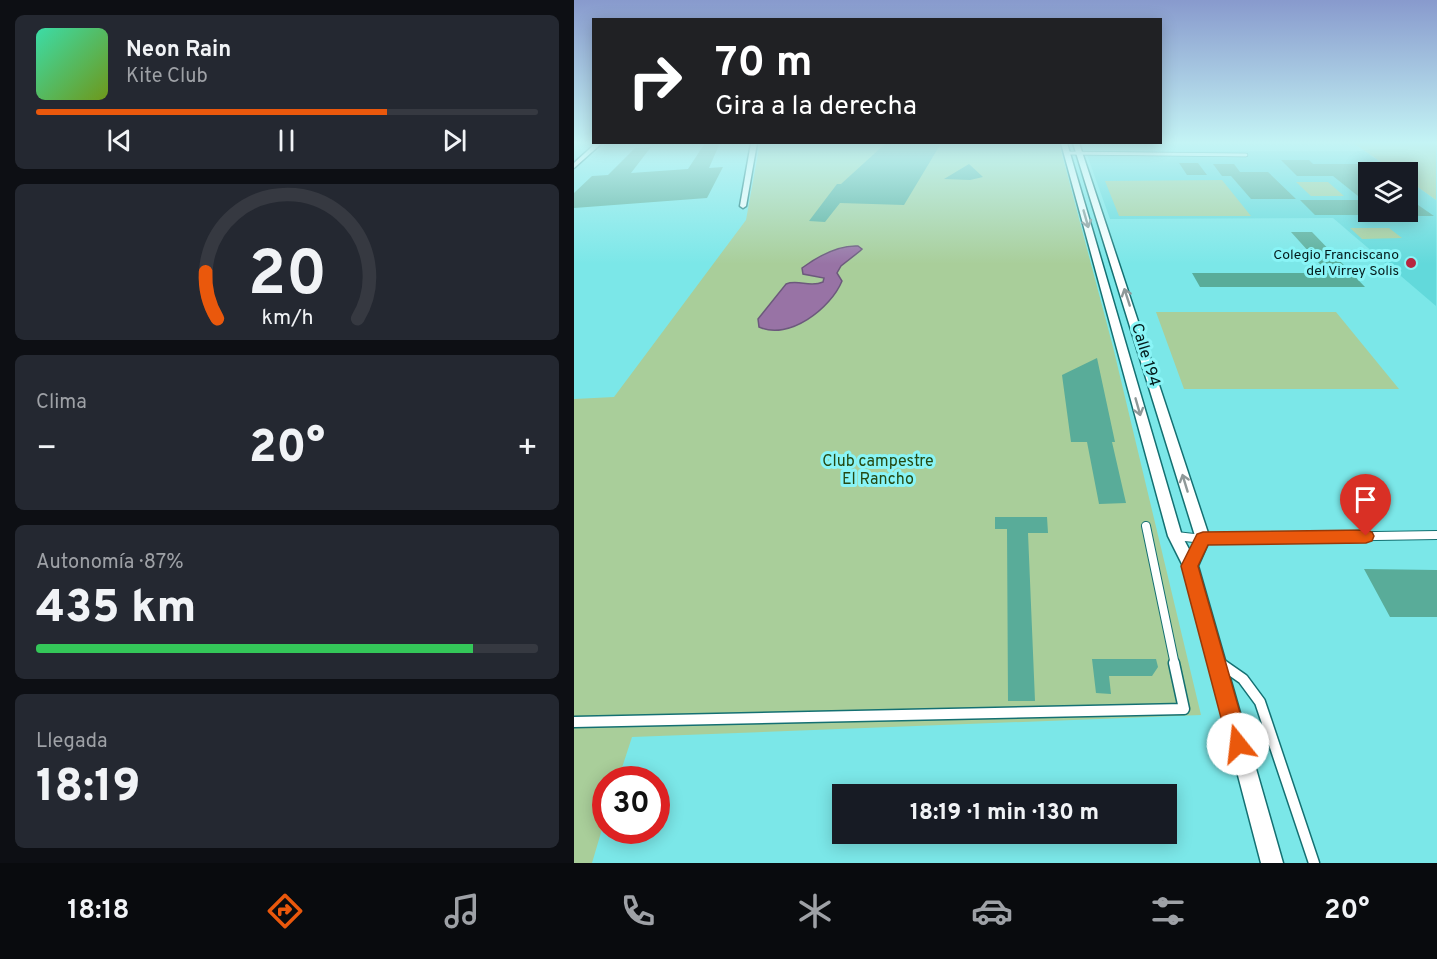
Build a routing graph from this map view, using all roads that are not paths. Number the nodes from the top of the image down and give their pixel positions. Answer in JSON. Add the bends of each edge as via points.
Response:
{"nodes":[{"id":1,"x":747,"y":183,"type":"edge"},
{"id":2,"x":1075,"y":183,"type":"edge"},
{"id":3,"x":1089,"y":183,"type":"edge"},
{"id":4,"x":743,"y":206,"type":"dead end"},
{"id":5,"x":1146,"y":526,"type":"dead end"},
{"id":6,"x":1175,"y":536,"type":"junction"},
{"id":7,"x":1436,"y":536,"type":"edge"},
{"id":8,"x":1203,"y":538,"type":"junction"},
{"id":9,"x":1190,"y":566,"type":"junction"},
{"id":10,"x":1214,"y":660,"type":"junction"},
{"id":11,"x":574,"y":722,"type":"edge"},
{"id":12,"x":1272,"y":863,"type":"edge"},
{"id":13,"x":1314,"y":863,"type":"edge"}],
"edges":[{"from":1,"to":4,"type":"street"},
{"from":2,"to":6,"type":"street","name":"Calle 194","one_way":true},
{"from":8,"to":3,"type":"street","name":"Calle 194","one_way":true},
{"from":5,"to":11,"type":"lane","via":[[1184,709]]},
{"from":6,"to":8,"type":"lane"},
{"from":6,"to":9,"type":"street","name":"Calle 194"},
{"from":7,"to":8,"type":"lane"},
{"from":8,"to":9,"type":"street"},
{"from":9,"to":10,"type":"street","name":"Calle 194"},
{"from":10,"to":12,"type":"street","name":"Calle 194"},
{"from":10,"to":13,"type":"lane","via":[[1238,673],[1260,702]]}]}
